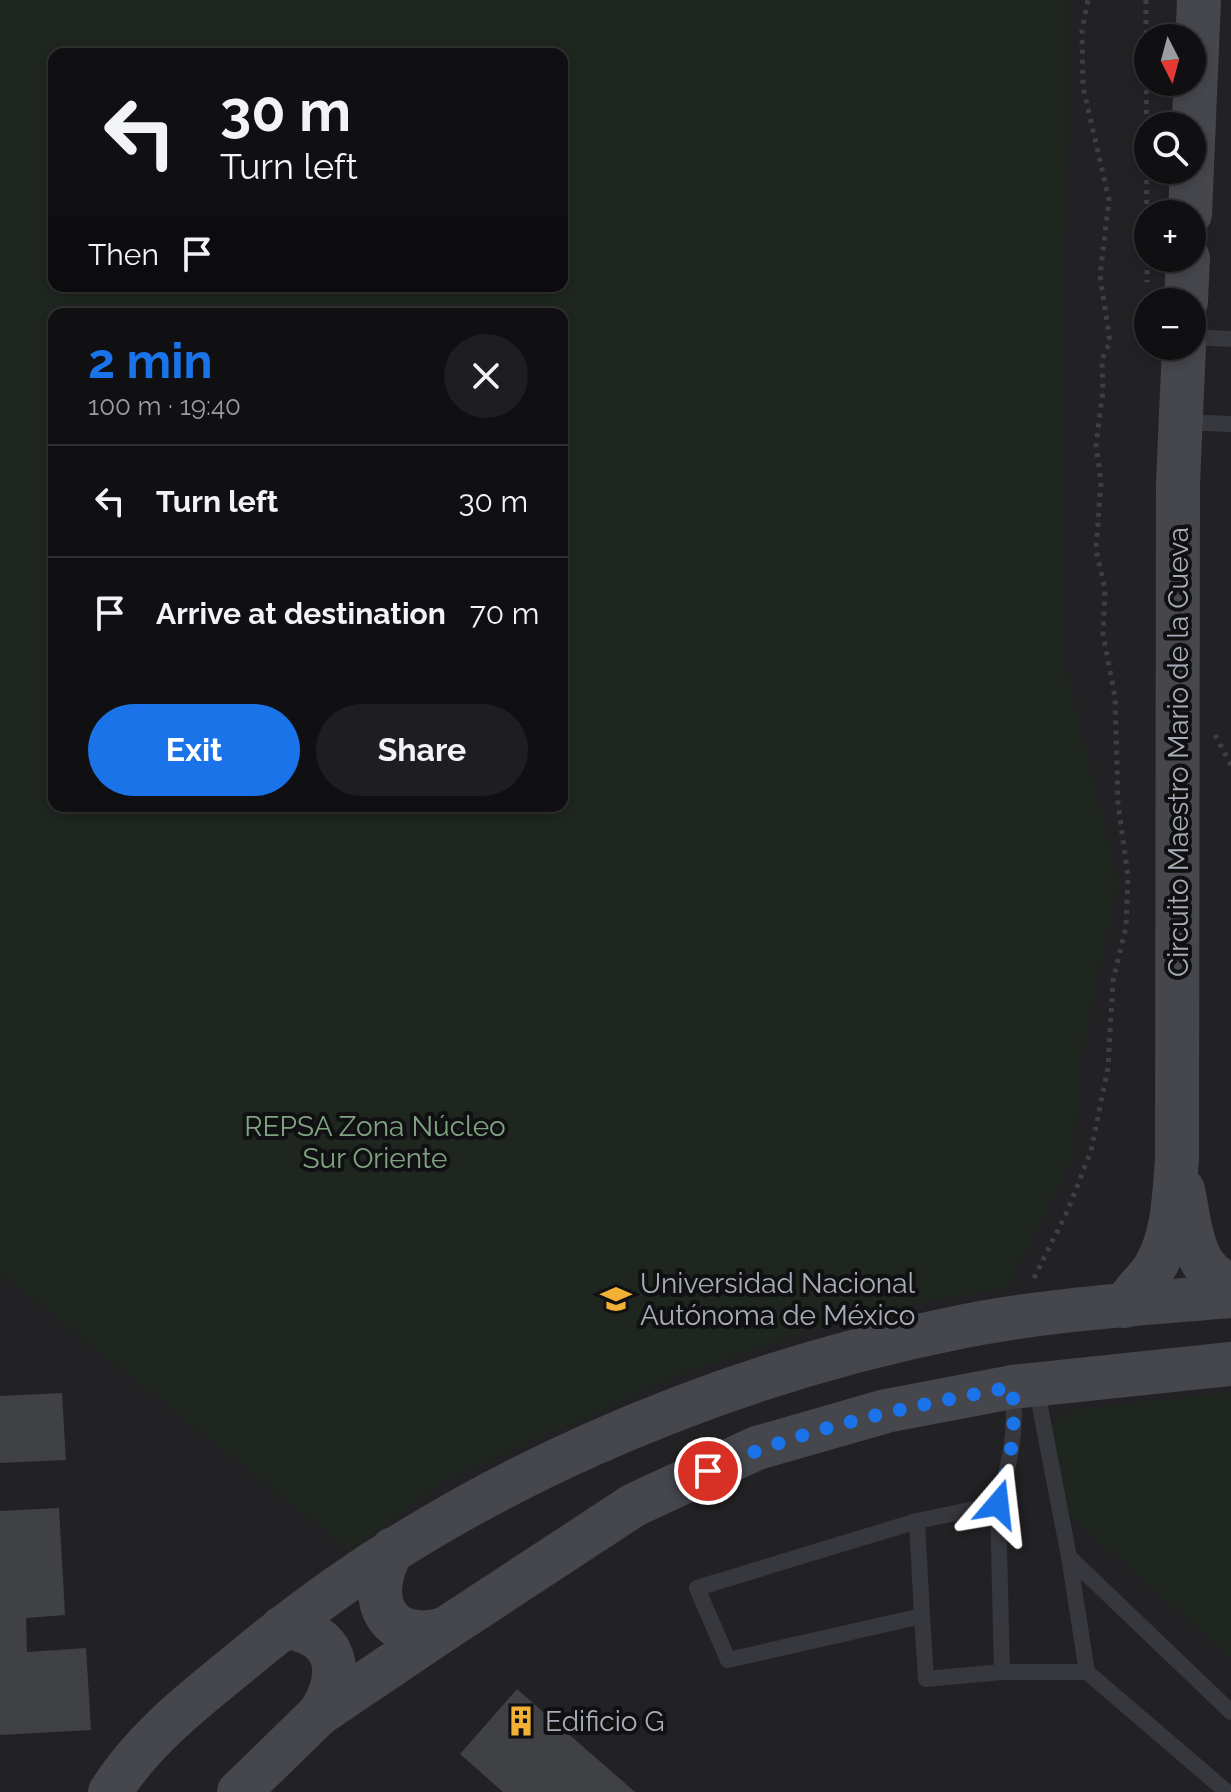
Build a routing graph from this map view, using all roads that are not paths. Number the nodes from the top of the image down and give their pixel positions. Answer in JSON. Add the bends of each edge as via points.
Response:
{"nodes":[{"id":1,"x":1199,"y":0,"type":"edge"},
{"id":2,"x":1191,"y":200,"type":"edge"},
{"id":3,"x":1206,"y":338,"type":"edge"},
{"id":4,"x":1231,"y":339,"type":"edge"},
{"id":5,"x":1183,"y":360,"type":"edge"},
{"id":6,"x":1180,"y":422,"type":"junction"},
{"id":7,"x":1231,"y":424,"type":"edge"},
{"id":8,"x":1177,"y":1159,"type":"junction"},
{"id":9,"x":1231,"y":1285,"type":"edge"},
{"id":10,"x":1231,"y":1296,"type":"edge"},
{"id":11,"x":1125,"y":1306,"type":"junction"},
{"id":12,"x":1231,"y":1364,"type":"edge"},
{"id":13,"x":1024,"y":1385,"type":"junction"},
{"id":14,"x":998,"y":1504,"type":"junction"},
{"id":15,"x":917,"y":1521,"type":"junction"},
{"id":16,"x":393,"y":1549,"type":"junction"},
{"id":17,"x":1069,"y":1557,"type":"junction"},
{"id":18,"x":922,"y":1616,"type":"junction"},
{"id":19,"x":283,"y":1627,"type":"junction"},
{"id":20,"x":445,"y":1629,"type":"junction"},
{"id":21,"x":1002,"y":1672,"type":"junction"},
{"id":22,"x":1087,"y":1672,"type":"junction"},
{"id":23,"x":1231,"y":1712,"type":"edge"},
{"id":24,"x":319,"y":1714,"type":"junction"},
{"id":25,"x":110,"y":1792,"type":"edge"},
{"id":26,"x":240,"y":1792,"type":"edge"},
{"id":27,"x":1227,"y":1792,"type":"edge"}],
"edges":[{"from":1,"to":2,"type":"street"},
{"from":3,"to":4,"type":"lane"},
{"from":5,"to":6,"type":"street","name":"Circuito Maestro Mario de la Cueva"},
{"from":6,"to":7,"type":"lane"},
{"from":6,"to":8,"type":"street","name":"Circuito Maestro Mario de la Cueva"},
{"from":8,"to":9,"type":"street","name":"Circuito Maestro Mario de la Cueva","via":[[1198,1258],[1215,1279]]},
{"from":8,"to":11,"type":"street","name":"Circuito Maestro Mario de la Cueva","via":[[1171,1224],[1155,1267]]},
{"from":10,"to":11,"type":"street"},
{"from":11,"to":16,"type":"street","via":[[1008,1319],[851,1350],[733,1387],[614,1433]]},
{"from":12,"to":13,"type":"street"},
{"from":13,"to":14,"type":"lane"},
{"from":13,"to":17,"type":"lane"},
{"from":13,"to":20,"type":"street","via":[[886,1411],[757,1448],[634,1505]]},
{"from":14,"to":15,"type":"lane"},
{"from":14,"to":21,"type":"lane"},
{"from":15,"to":18,"type":"lane"},
{"from":15,"to":18,"type":"lane","via":[[697,1588],[728,1660]]},
{"from":16,"to":19,"type":"street"},
{"from":16,"to":20,"type":"street","via":[[379,1580],[385,1613],[418,1634]]},
{"from":17,"to":22,"type":"lane"},
{"from":17,"to":23,"type":"lane"},
{"from":18,"to":21,"type":"lane","via":[[926,1679]]},
{"from":19,"to":24,"type":"street","via":[[316,1636],[335,1664],[335,1682]]},
{"from":19,"to":25,"type":"street","via":[[160,1728]]},
{"from":20,"to":24,"type":"street"},
{"from":21,"to":22,"type":"lane"},
{"from":22,"to":27,"type":"lane"},
{"from":24,"to":26,"type":"street"}]}
